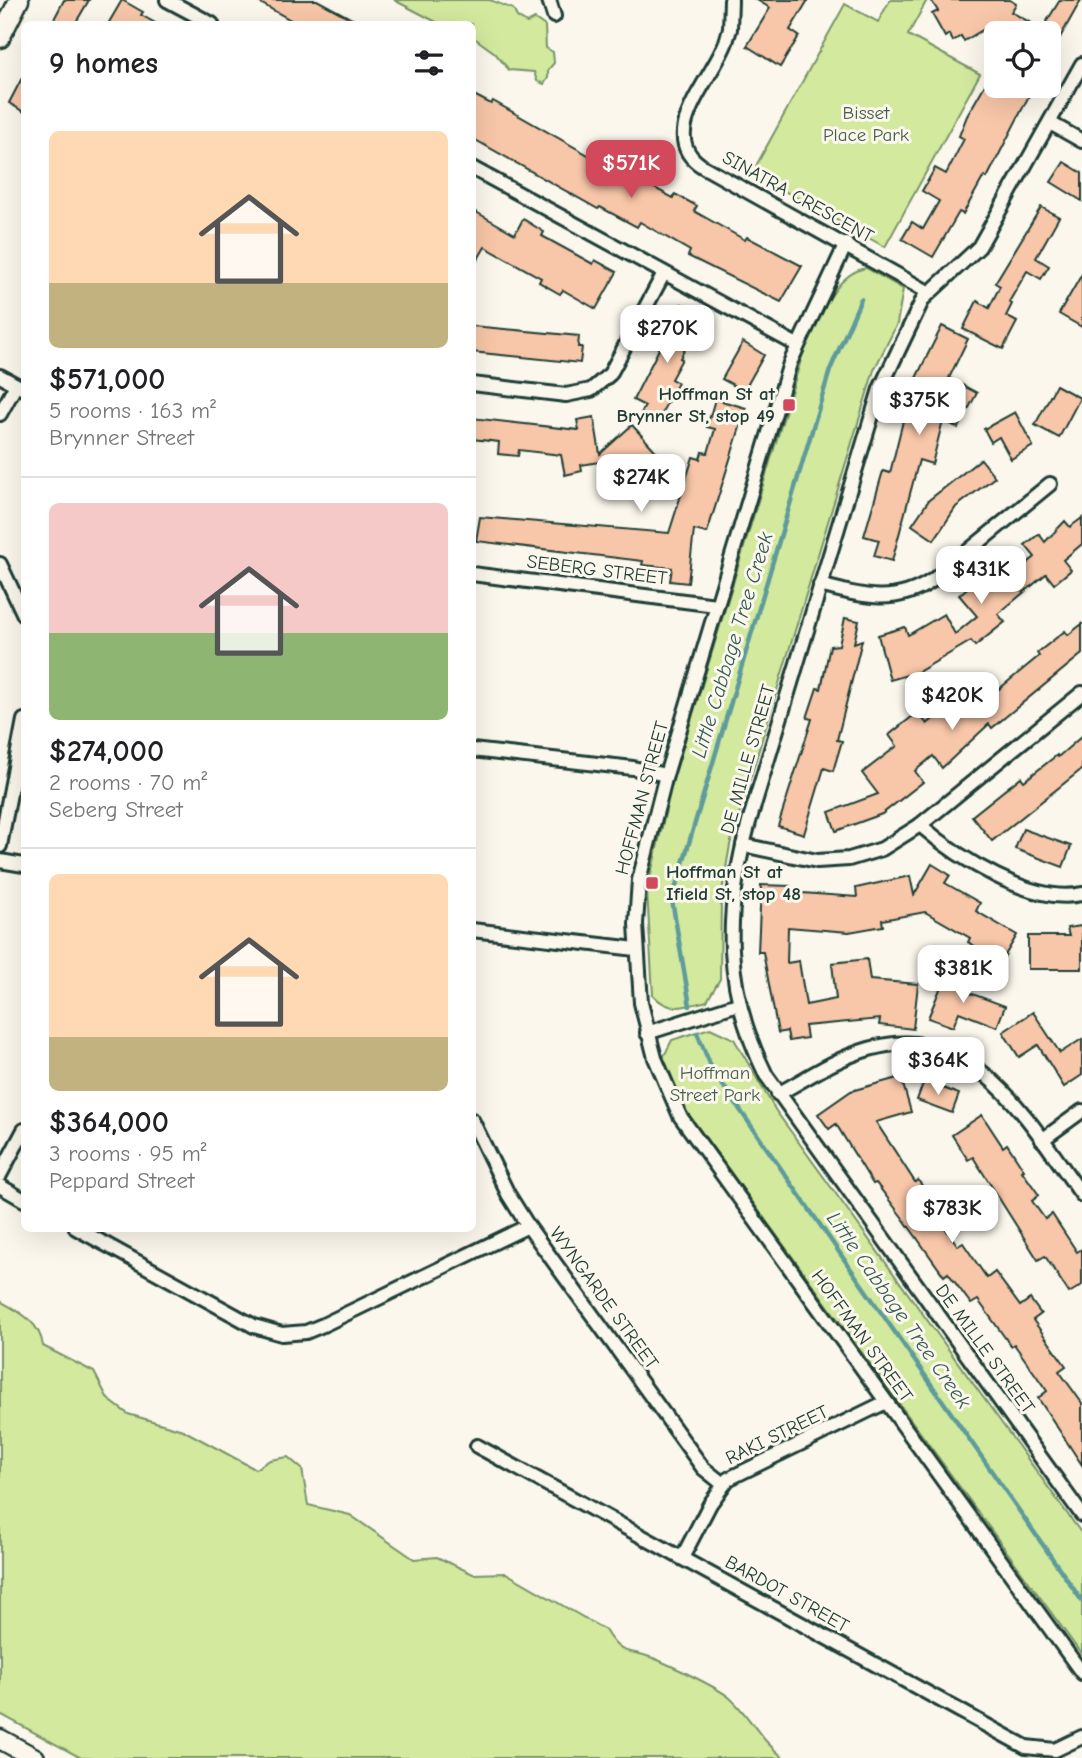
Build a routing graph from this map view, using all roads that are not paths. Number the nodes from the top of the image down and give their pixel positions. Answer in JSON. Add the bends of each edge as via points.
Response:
{"nodes":[{"id":1,"x":19,"y":0,"type":"edge"},
{"id":2,"x":167,"y":0,"type":"edge"},
{"id":3,"x":549,"y":0,"type":"edge"},
{"id":4,"x":731,"y":0,"type":"edge"},
{"id":5,"x":554,"y":16,"type":"dead end"},
{"id":6,"x":206,"y":21,"type":"edge"},
{"id":7,"x":0,"y":38,"type":"edge"},
{"id":8,"x":1082,"y":64,"type":"edge"},
{"id":9,"x":1050,"y":123,"type":"junction"},
{"id":10,"x":1082,"y":141,"type":"edge"},
{"id":11,"x":476,"y":170,"type":"edge"},
{"id":12,"x":845,"y":244,"type":"junction"},
{"id":13,"x":664,"y":273,"type":"junction"},
{"id":14,"x":928,"y":292,"type":"junction"},
{"id":15,"x":797,"y":345,"type":"junction"},
{"id":16,"x":0,"y":376,"type":"edge"},
{"id":17,"x":476,"y":384,"type":"edge"},
{"id":18,"x":20,"y":387,"type":"edge"},
{"id":19,"x":0,"y":414,"type":"edge"},
{"id":20,"x":1050,"y":484,"type":"dead end"},
{"id":21,"x":0,"y":564,"type":"edge"},
{"id":22,"x":476,"y":575,"type":"edge"},
{"id":23,"x":820,"y":585,"type":"junction"},
{"id":24,"x":716,"y":605,"type":"junction"},
{"id":25,"x":21,"y":609,"type":"edge"},
{"id":26,"x":1082,"y":693,"type":"edge"},
{"id":27,"x":21,"y":736,"type":"edge"},
{"id":28,"x":476,"y":750,"type":"edge"},
{"id":29,"x":666,"y":775,"type":"junction"},
{"id":30,"x":920,"y":825,"type":"junction"},
{"id":31,"x":743,"y":845,"type":"junction"},
{"id":32,"x":0,"y":846,"type":"edge"},
{"id":33,"x":0,"y":861,"type":"edge"},
{"id":34,"x":21,"y":864,"type":"edge"},
{"id":35,"x":1082,"y":894,"type":"edge"},
{"id":36,"x":476,"y":930,"type":"edge"},
{"id":37,"x":636,"y":949,"type":"junction"},
{"id":38,"x":738,"y":1004,"type":"junction"},
{"id":39,"x":647,"y":1033,"type":"junction"},
{"id":40,"x":778,"y":1094,"type":"junction"},
{"id":41,"x":1082,"y":1111,"type":"edge"},
{"id":42,"x":476,"y":1128,"type":"edge"},
{"id":43,"x":21,"y":1136,"type":"edge"},
{"id":44,"x":1042,"y":1140,"type":"junction"},
{"id":45,"x":0,"y":1174,"type":"edge"},
{"id":46,"x":0,"y":1186,"type":"edge"},
{"id":47,"x":1082,"y":1195,"type":"edge"},
{"id":48,"x":21,"y":1198,"type":"edge"},
{"id":49,"x":527,"y":1226,"type":"junction"},
{"id":50,"x":83,"y":1232,"type":"edge"},
{"id":51,"x":886,"y":1402,"type":"junction"},
{"id":52,"x":477,"y":1446,"type":"dead end"},
{"id":53,"x":723,"y":1484,"type":"junction"},
{"id":54,"x":1082,"y":1515,"type":"edge"},
{"id":55,"x":682,"y":1558,"type":"junction"},
{"id":56,"x":1082,"y":1672,"type":"edge"},
{"id":57,"x":1082,"y":1737,"type":"edge"},
{"id":58,"x":0,"y":1739,"type":"edge"},
{"id":59,"x":35,"y":1758,"type":"edge"}],
"edges":[{"from":1,"to":7,"type":"main road"},
{"from":2,"to":6,"type":"street"},
{"from":3,"to":5,"type":"street"},
{"from":4,"to":12,"type":"street","name":"SINATRA CRESCENT","via":[[726,42],[685,122],[681,138],[685,152],[702,166]]},
{"from":8,"to":9,"type":"street","name":"DE MILLE STREET"},
{"from":9,"to":10,"type":"street"},
{"from":9,"to":14,"type":"street","name":"DE MILLE STREET","via":[[979,247]]},
{"from":11,"to":13,"type":"street"},
{"from":12,"to":14,"type":"street","name":"SINATRA CRESCENT"},
{"from":12,"to":15,"type":"street","name":"HOFFMAN STREET"},
{"from":13,"to":15,"type":"street"},
{"from":13,"to":17,"type":"street","via":[[610,374],[591,390],[566,395]]},
{"from":14,"to":23,"type":"street","name":"DE MILLE STREET","via":[[880,389]]},
{"from":15,"to":24,"type":"street","name":"HOFFMAN STREET"},
{"from":16,"to":18,"type":"street"},
{"from":18,"to":19,"type":"street"},
{"from":20,"to":23,"type":"street","via":[[912,592],[880,599]]},
{"from":21,"to":25,"type":"street"},
{"from":22,"to":24,"type":"street","name":"SEBERG STREET"},
{"from":23,"to":31,"type":"street","name":"DE MILLE STREET"},
{"from":24,"to":29,"type":"street","name":"HOFFMAN STREET"},
{"from":26,"to":30,"type":"street"},
{"from":27,"to":32,"type":"street"},
{"from":28,"to":29,"type":"street"},
{"from":29,"to":37,"type":"street","name":"HOFFMAN STREET","via":[[639,880]]},
{"from":30,"to":31,"type":"street","via":[[882,849],[849,859],[799,859]]},
{"from":30,"to":35,"type":"street","via":[[944,845],[1029,890],[1055,896]]},
{"from":31,"to":38,"type":"street","name":"DE MILLE STREET","via":[[730,916]]},
{"from":33,"to":34,"type":"street"},
{"from":36,"to":37,"type":"street"},
{"from":37,"to":39,"type":"street","name":"HOFFMAN STREET"},
{"from":38,"to":39,"type":"street"},
{"from":38,"to":40,"type":"street","name":"DE MILLE STREET","via":[[755,1053]]},
{"from":39,"to":51,"type":"street","name":"HOFFMAN STREET","via":[[680,1116]]},
{"from":40,"to":44,"type":"street","via":[[869,1049],[900,1044],[929,1047],[986,1073]]},
{"from":40,"to":54,"type":"street","name":"DE MILLE STREET"},
{"from":41,"to":44,"type":"street"},
{"from":42,"to":49,"type":"street","name":"WYNGARDE STREET"},
{"from":43,"to":45,"type":"street"},
{"from":44,"to":47,"type":"street"},
{"from":46,"to":48,"type":"street"},
{"from":49,"to":50,"type":"street","via":[[323,1325],[282,1334],[243,1321]]},
{"from":49,"to":53,"type":"street","name":"WYNGARDE STREET","via":[[703,1468]]},
{"from":51,"to":53,"type":"street","name":"RAKI STREET","via":[[746,1468]]},
{"from":51,"to":56,"type":"street","name":"HOFFMAN STREET"},
{"from":52,"to":55,"type":"street","name":"BARDOT STREET"},
{"from":53,"to":55,"type":"street","name":"RAKI STREET"},
{"from":55,"to":57,"type":"street","name":"BARDOT STREET","via":[[1026,1747],[1055,1750]]},
{"from":58,"to":59,"type":"main road"}]}
